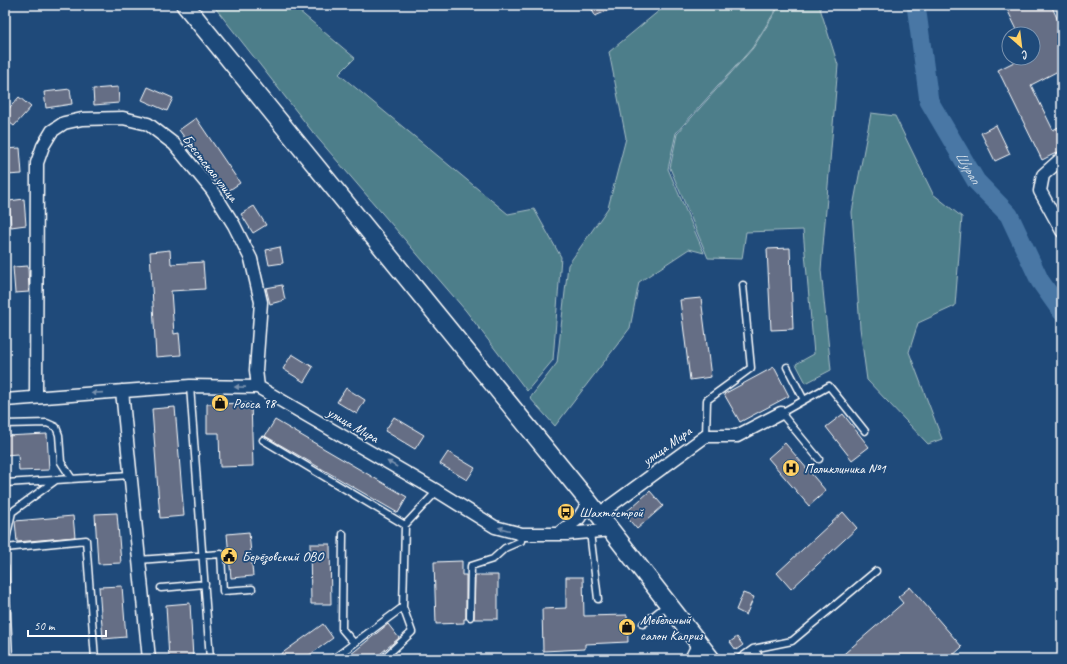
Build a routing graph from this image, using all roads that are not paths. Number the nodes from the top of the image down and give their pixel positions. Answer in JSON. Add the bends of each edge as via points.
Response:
{"nodes":[{"id":1,"x":185,"y":5,"type":"edge"},
{"id":2,"x":1062,"y":158,"type":"edge"},
{"id":3,"x":1062,"y":230,"type":"edge"},
{"id":4,"x":743,"y":285,"type":"dead end"},
{"id":5,"x":787,"y":367,"type":"dead end"},
{"id":6,"x":190,"y":386,"type":"junction"},
{"id":7,"x":258,"y":387,"type":"junction"},
{"id":8,"x":122,"y":391,"type":"junction"},
{"id":9,"x":36,"y":397,"type":"junction"},
{"id":10,"x":5,"y":400,"type":"edge"},
{"id":11,"x":804,"y":400,"type":"junction"},
{"id":12,"x":781,"y":413,"type":"junction"},
{"id":13,"x":5,"y":424,"type":"edge"},
{"id":14,"x":865,"y":431,"type":"dead end"},
{"id":15,"x":706,"y":436,"type":"junction"},
{"id":16,"x":263,"y":440,"type":"dead end"},
{"id":17,"x":819,"y":459,"type":"dead end"},
{"id":18,"x":130,"y":475,"type":"junction"},
{"id":19,"x":72,"y":479,"type":"junction"},
{"id":20,"x":56,"y":480,"type":"junction"},
{"id":21,"x":5,"y":483,"type":"edge"},
{"id":22,"x":437,"y":490,"type":"junction"},
{"id":23,"x":594,"y":508,"type":"junction"},
{"id":24,"x":405,"y":526,"type":"junction"},
{"id":25,"x":612,"y":530,"type":"junction"},
{"id":26,"x":590,"y":532,"type":"junction"},
{"id":27,"x":343,"y":534,"type":"dead end"},
{"id":28,"x":522,"y":534,"type":"junction"},
{"id":29,"x":558,"y":534,"type":"junction"},
{"id":30,"x":5,"y":544,"type":"edge"},
{"id":31,"x":5,"y":548,"type":"edge"},
{"id":32,"x":203,"y":556,"type":"junction"},
{"id":33,"x":138,"y":560,"type":"junction"},
{"id":34,"x":5,"y":567,"type":"edge"},
{"id":35,"x":876,"y":571,"type":"dead end"},
{"id":36,"x":205,"y":584,"type":"junction"},
{"id":37,"x":161,"y":588,"type":"dead end"},
{"id":38,"x":252,"y":589,"type":"dead end"},
{"id":39,"x":598,"y":599,"type":"dead end"},
{"id":40,"x":668,"y":603,"type":"junction"},
{"id":41,"x":403,"y":607,"type":"junction"},
{"id":42,"x":470,"y":617,"type":"dead end"},
{"id":43,"x":643,"y":624,"type":"dead end"},
{"id":44,"x":698,"y":643,"type":"junction"},
{"id":45,"x":354,"y":644,"type":"junction"},
{"id":46,"x":753,"y":649,"type":"junction"},
{"id":47,"x":9,"y":659,"type":"edge"},
{"id":48,"x":95,"y":659,"type":"edge"},
{"id":49,"x":149,"y":659,"type":"edge"},
{"id":50,"x":210,"y":659,"type":"edge"},
{"id":51,"x":333,"y":659,"type":"edge"},
{"id":52,"x":383,"y":659,"type":"edge"},
{"id":53,"x":691,"y":659,"type":"edge"},
{"id":54,"x":711,"y":659,"type":"edge"},
{"id":55,"x":739,"y":659,"type":"edge"},
{"id":56,"x":762,"y":659,"type":"edge"}],
"edges":[{"from":1,"to":23,"type":"main road"},
{"from":2,"to":3,"type":"street","via":[[1043,175],[1040,191]]},
{"from":4,"to":15,"type":"lane","via":[[751,368],[707,400]]},
{"from":5,"to":11,"type":"lane"},
{"from":7,"to":6,"type":"street","name":"улица Мира","one_way":true},
{"from":6,"to":8,"type":"street","name":"улица Мира"},
{"from":6,"to":32,"type":"lane"},
{"from":7,"to":9,"type":"street","name":"Брестская улица","via":[[256,370],[261,302],[251,260],[234,224],[212,190],[174,144],[148,124],[124,118],[82,119],[64,123],[52,131],[37,163]]},
{"from":22,"to":7,"type":"street","name":"улица Мира","one_way":true},
{"from":8,"to":9,"type":"street","name":"улица Мира","one_way":true},
{"from":8,"to":18,"type":"street"},
{"from":9,"to":10,"type":"street","name":"улица Мира"},
{"from":11,"to":12,"type":"lane"},
{"from":11,"to":14,"type":"lane","via":[[829,386]]},
{"from":12,"to":15,"type":"street","name":"улица Мира","via":[[737,436]]},
{"from":12,"to":17,"type":"lane"},
{"from":13,"to":19,"type":"lane","via":[[47,422],[56,427],[61,462]]},
{"from":15,"to":23,"type":"street","name":"улица Мира"},
{"from":16,"to":24,"type":"lane"},
{"from":18,"to":19,"type":"lane"},
{"from":18,"to":33,"type":"street"},
{"from":19,"to":20,"type":"lane"},
{"from":20,"to":21,"type":"lane"},
{"from":20,"to":30,"type":"lane","via":[[12,512]]},
{"from":22,"to":24,"type":"lane"},
{"from":28,"to":22,"type":"street","name":"улица Мира","one_way":true,"via":[[496,527]]},
{"from":23,"to":25,"type":"main road"},
{"from":23,"to":29,"type":"street","name":"улица Мира"},
{"from":24,"to":41,"type":"lane"},
{"from":25,"to":26,"type":"street","name":"улица Мира"},
{"from":25,"to":40,"type":"main road"},
{"from":26,"to":29,"type":"street","name":"улица Мира"},
{"from":26,"to":39,"type":"lane"},
{"from":27,"to":45,"type":"lane","via":[[342,629]]},
{"from":28,"to":29,"type":"street","name":"улица Мира"},
{"from":28,"to":42,"type":"lane","via":[[521,541],[505,548],[493,559],[471,566]]},
{"from":31,"to":48,"type":"lane","via":[[86,540]]},
{"from":32,"to":33,"type":"lane"},
{"from":32,"to":36,"type":"lane"},
{"from":32,"to":38,"type":"lane","via":[[221,554],[223,591]]},
{"from":33,"to":49,"type":"street"},
{"from":34,"to":47,"type":"lane"},
{"from":35,"to":46,"type":"lane","via":[[792,641]]},
{"from":36,"to":37,"type":"lane"},
{"from":36,"to":50,"type":"lane"},
{"from":40,"to":43,"type":"lane"},
{"from":40,"to":44,"type":"main road"},
{"from":41,"to":45,"type":"lane"},
{"from":41,"to":52,"type":"lane","via":[[412,632]]},
{"from":44,"to":53,"type":"street"},
{"from":44,"to":54,"type":"main road"},
{"from":45,"to":51,"type":"lane"},
{"from":46,"to":55,"type":"lane"},
{"from":46,"to":56,"type":"lane"}]}
